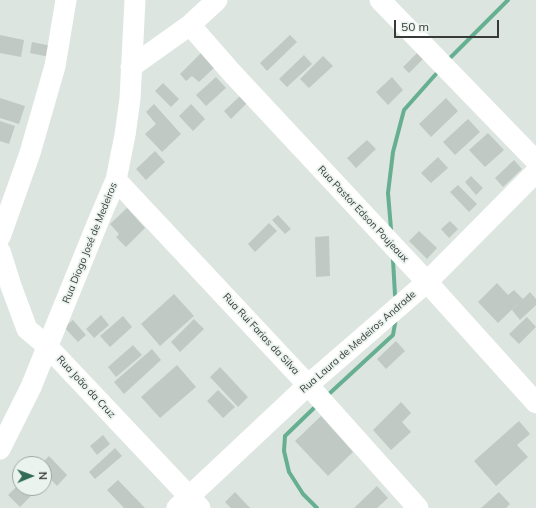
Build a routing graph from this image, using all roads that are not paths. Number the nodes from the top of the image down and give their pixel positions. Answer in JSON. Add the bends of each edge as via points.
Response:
{"nodes":[{"id":1,"x":66,"y":0,"type":"edge"},
{"id":2,"x":135,"y":0,"type":"edge"},
{"id":3,"x":217,"y":0,"type":"edge"},
{"id":4,"x":380,"y":0,"type":"edge"},
{"id":5,"x":190,"y":25,"type":"junction"},
{"id":6,"x":131,"y":67,"type":"junction"},
{"id":7,"x":536,"y":161,"type":"edge"},
{"id":8,"x":536,"y":172,"type":"edge"},
{"id":9,"x":116,"y":180,"type":"junction"},
{"id":10,"x":0,"y":237,"type":"edge"},
{"id":11,"x":0,"y":251,"type":"edge"},
{"id":12,"x":427,"y":282,"type":"junction"},
{"id":13,"x":47,"y":346,"type":"junction"},
{"id":14,"x":308,"y":385,"type":"junction"},
{"id":15,"x":536,"y":403,"type":"edge"},
{"id":16,"x":0,"y":449,"type":"edge"},
{"id":17,"x":188,"y":504,"type":"edge"},
{"id":18,"x":418,"y":508,"type":"edge"}],
"edges":[{"from":1,"to":10,"type":"street","via":[[53,74],[30,153]]},
{"from":2,"to":6,"type":"street","name":"Rua Diogo José de Medeiros"},
{"from":3,"to":5,"type":"street"},
{"from":4,"to":7,"type":"street"},
{"from":5,"to":6,"type":"street"},
{"from":5,"to":12,"type":"street","name":"Rua Pastor Edson Poujeaux"},
{"from":6,"to":9,"type":"street","name":"Rua Diogo José de Medeiros","via":[[130,99]]},
{"from":8,"to":12,"type":"street","name":"Rua Laura de Medeiros Andrade"},
{"from":9,"to":13,"type":"street","name":"Rua Diogo José de Medeiros"},
{"from":9,"to":14,"type":"street","name":"Rua Rui Farias da Silva"},
{"from":11,"to":13,"type":"street","name":"Rua João da Cruz","via":[[27,330]]},
{"from":12,"to":14,"type":"street","name":"Rua Laura de Medeiros Andrade"},
{"from":12,"to":15,"type":"street","name":"Rua Pastor Edson Poujeaux"},
{"from":13,"to":16,"type":"street","name":"Rua Diogo José de Medeiros","via":[[31,387]]},
{"from":13,"to":17,"type":"street","name":"Rua João da Cruz"},
{"from":14,"to":17,"type":"street","name":"Rua Laura de Medeiros Andrade"},
{"from":14,"to":18,"type":"street","name":"Rua Rui Farias da Silva"}]}
